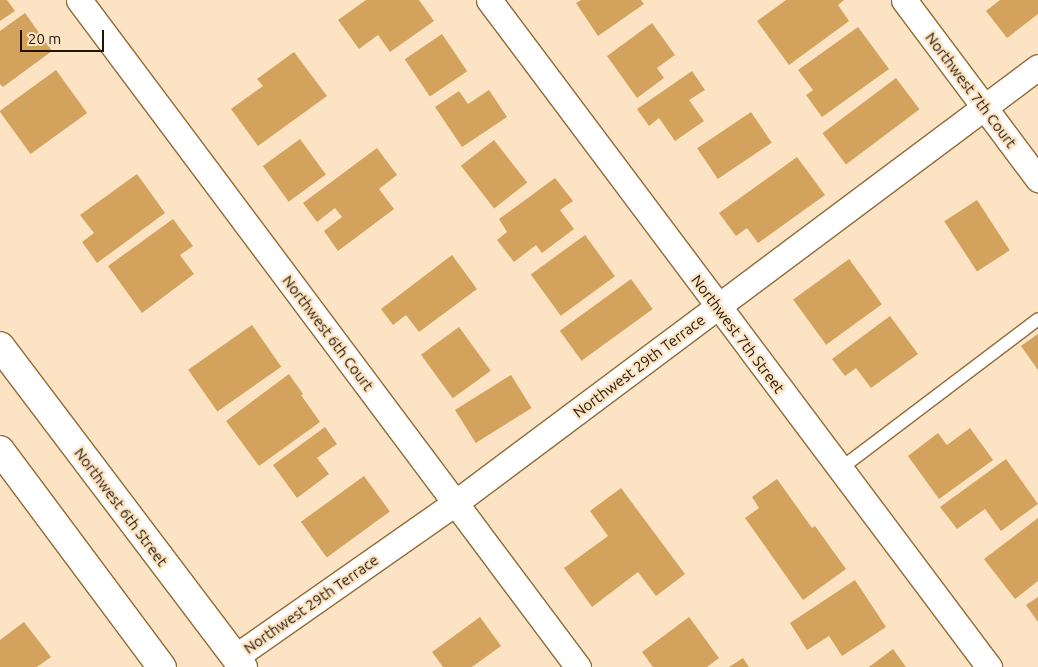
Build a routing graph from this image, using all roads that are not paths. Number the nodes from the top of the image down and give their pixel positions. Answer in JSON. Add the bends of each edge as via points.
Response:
{"nodes":[{"id":1,"x":79,"y":0,"type":"edge"},
{"id":2,"x":489,"y":0,"type":"edge"},
{"id":3,"x":904,"y":0,"type":"edge"},
{"id":4,"x":1038,"y":68,"type":"edge"},
{"id":5,"x":983,"y":107,"type":"junction"},
{"id":6,"x":1038,"y":179,"type":"edge"},
{"id":7,"x":718,"y":307,"type":"junction"},
{"id":8,"x":1038,"y":319,"type":"edge"},
{"id":9,"x":0,"y":346,"type":"edge"},
{"id":10,"x":0,"y":450,"type":"edge"},
{"id":11,"x":840,"y":469,"type":"junction"},
{"id":12,"x":455,"y":503,"type":"junction"},
{"id":13,"x":239,"y":662,"type":"edge"},
{"id":14,"x":162,"y":667,"type":"edge"},
{"id":15,"x":578,"y":667,"type":"edge"},
{"id":16,"x":989,"y":667,"type":"edge"}],
"edges":[{"from":1,"to":12,"type":"street","name":"Northwest 6th Court"},
{"from":2,"to":7,"type":"street","name":"Northwest 7th Street"},
{"from":3,"to":5,"type":"street","name":"Northwest 7th Court"},
{"from":4,"to":5,"type":"street","name":"Northwest 29th Terrace"},
{"from":5,"to":6,"type":"street","name":"Northwest 7th Court"},
{"from":5,"to":7,"type":"street","name":"Northwest 29th Terrace"},
{"from":7,"to":11,"type":"street","name":"Northwest 7th Street"},
{"from":7,"to":12,"type":"street","name":"Northwest 29th Terrace"},
{"from":8,"to":11,"type":"lane"},
{"from":9,"to":13,"type":"street","name":"Northwest 6th Street"},
{"from":10,"to":14,"type":"street"},
{"from":11,"to":16,"type":"street","name":"Northwest 7th Street"},
{"from":12,"to":13,"type":"street","name":"Northwest 29th Terrace"},
{"from":12,"to":15,"type":"street","name":"Northwest 6th Court"}]}
